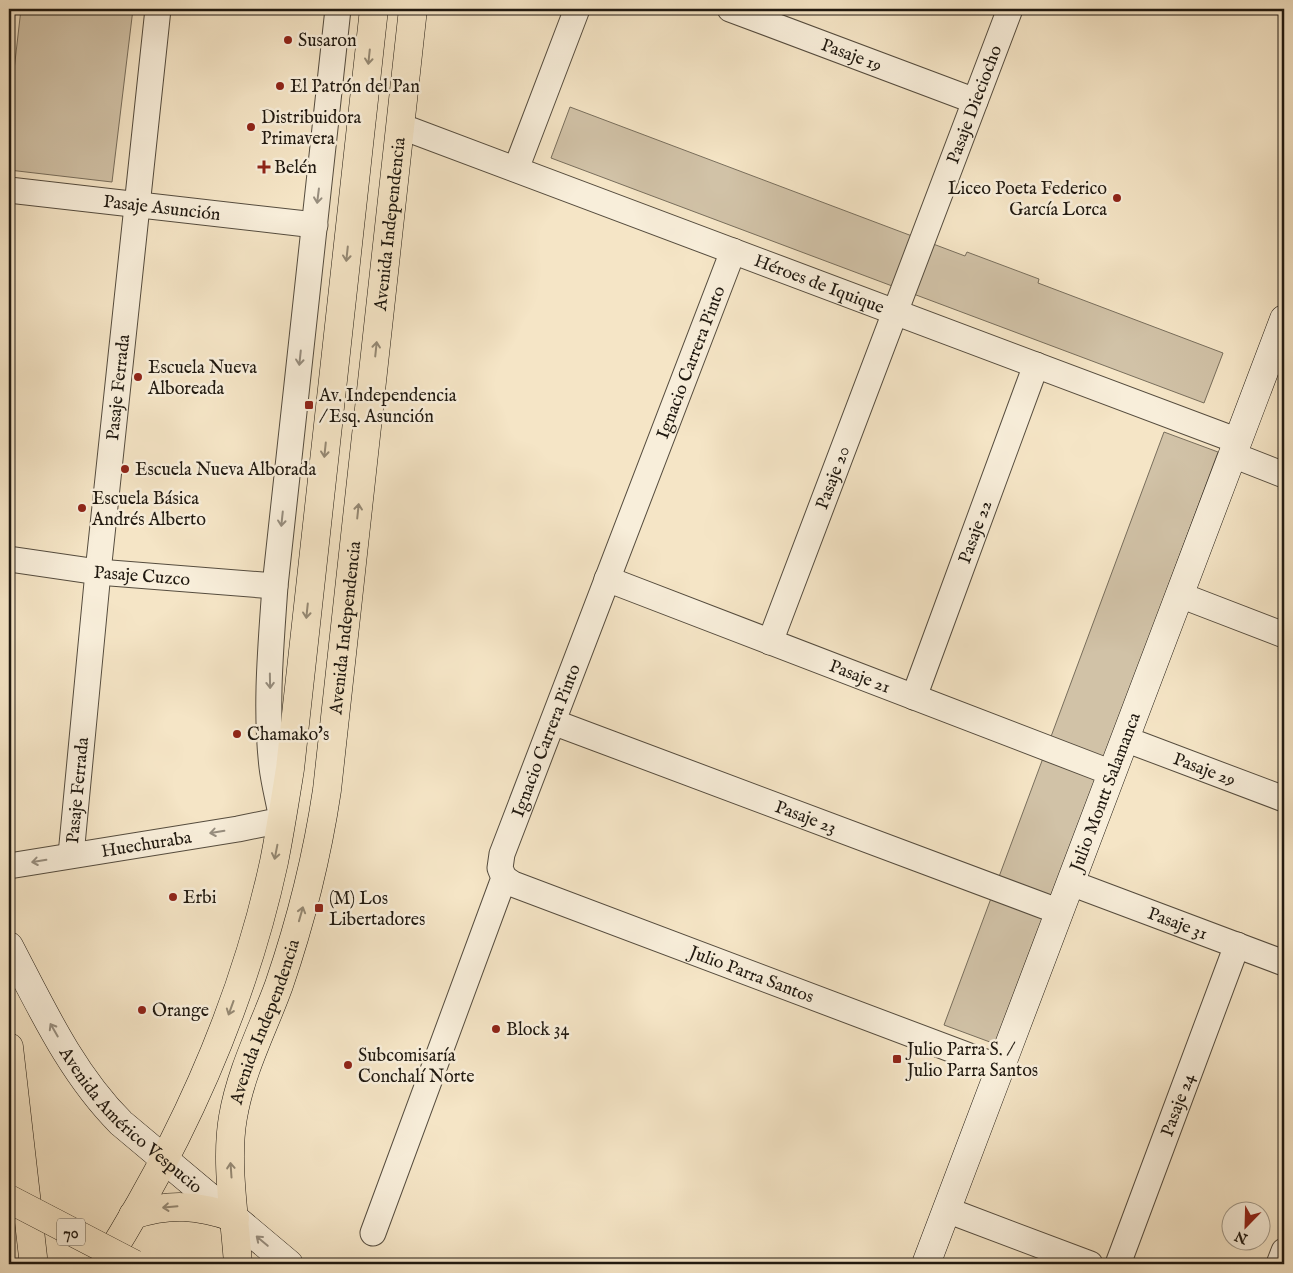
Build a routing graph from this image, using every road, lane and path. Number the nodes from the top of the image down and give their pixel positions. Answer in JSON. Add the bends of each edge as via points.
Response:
{"nodes":[{"id":1,"x":158,"y":9,"type":"edge"},
{"id":2,"x":338,"y":9,"type":"edge"},
{"id":3,"x":374,"y":9,"type":"edge"},
{"id":4,"x":413,"y":9,"type":"edge"},
{"id":5,"x":577,"y":9,"type":"edge"},
{"id":6,"x":730,"y":9,"type":"edge"},
{"id":7,"x":1010,"y":9,"type":"edge"},
{"id":8,"x":975,"y":101,"type":"junction"},
{"id":9,"x":400,"y":126,"type":"junction"},
{"id":10,"x":516,"y":169,"type":"junction"},
{"id":11,"x":9,"y":190,"type":"edge"},
{"id":12,"x":137,"y":204,"type":"junction"},
{"id":13,"x":315,"y":224,"type":"junction"},
{"id":14,"x":733,"y":250,"type":"junction"},
{"id":15,"x":895,"y":312,"type":"junction"},
{"id":16,"x":1284,"y":319,"type":"edge"},
{"id":17,"x":1036,"y":365,"type":"junction"},
{"id":18,"x":1235,"y":448,"type":"junction"},
{"id":19,"x":1284,"y":475,"type":"edge"},
{"id":20,"x":9,"y":559,"type":"edge"},
{"id":21,"x":98,"y":572,"type":"junction"},
{"id":22,"x":607,"y":579,"type":"junction"},
{"id":23,"x":275,"y":586,"type":"junction"},
{"id":24,"x":1180,"y":595,"type":"junction"},
{"id":25,"x":1284,"y":635,"type":"edge"},
{"id":26,"x":770,"y":642,"type":"junction"},
{"id":27,"x":914,"y":697,"type":"junction"},
{"id":28,"x":553,"y":722,"type":"junction"},
{"id":29,"x":1125,"y":739,"type":"junction"},
{"id":30,"x":1112,"y":773,"type":"junction"},
{"id":31,"x":1284,"y":799,"type":"edge"},
{"id":32,"x":282,"y":820,"type":"junction"},
{"id":33,"x":70,"y":855,"type":"junction"},
{"id":34,"x":9,"y":866,"type":"edge"},
{"id":35,"x":504,"y":878,"type":"junction"},
{"id":36,"x":1071,"y":883,"type":"junction"},
{"id":37,"x":1060,"y":912,"type":"junction"},
{"id":38,"x":1237,"y":945,"type":"junction"},
{"id":39,"x":9,"y":946,"type":"edge"},
{"id":40,"x":1284,"y":963,"type":"edge"},
{"id":41,"x":9,"y":1046,"type":"edge"},
{"id":42,"x":1000,"y":1068,"type":"junction"},
{"id":43,"x":164,"y":1159,"type":"junction"},
{"id":44,"x":9,"y":1182,"type":"edge"},
{"id":45,"x":9,"y":1199,"type":"edge"},
{"id":46,"x":947,"y":1210,"type":"junction"},
{"id":47,"x":133,"y":1215,"type":"junction"},
{"id":48,"x":235,"y":1218,"type":"junction"},
{"id":49,"x":373,"y":1233,"type":"dead end"},
{"id":50,"x":1284,"y":1251,"type":"edge"},
{"id":51,"x":104,"y":1264,"type":"edge"},
{"id":52,"x":134,"y":1264,"type":"edge"},
{"id":53,"x":238,"y":1264,"type":"edge"},
{"id":54,"x":289,"y":1264,"type":"edge"},
{"id":55,"x":926,"y":1264,"type":"edge"},
{"id":56,"x":1090,"y":1264,"type":"edge"},
{"id":57,"x":1118,"y":1264,"type":"edge"},
{"id":58,"x":1279,"y":1264,"type":"edge"}],
"edges":[{"from":1,"to":12,"type":"street","name":"Pasaje Ferrada"},
{"from":2,"to":13,"type":"street","name":"Avenida Independencia","one_way":true},
{"from":3,"to":32,"type":"main road","name":"Avenida Independencia","one_way":true},
{"from":4,"to":9,"type":"main road","name":"Avenida Independencia"},
{"from":5,"to":10,"type":"street"},
{"from":6,"to":8,"type":"street","name":"Pasaje 19"},
{"from":7,"to":8,"type":"street","name":"Pasaje Dieciocho"},
{"from":8,"to":15,"type":"street","name":"Pasaje Dieciocho"},
{"from":9,"to":10,"type":"street","name":"Héroes de Iquique"},
{"from":48,"to":9,"type":"main road","name":"Avenida Independencia","one_way":true,"via":[[230,1158],[237,1099],[299,919],[328,790]]},
{"from":10,"to":14,"type":"street","name":"Héroes de Iquique"},
{"from":11,"to":12,"type":"street","name":"Pasaje Asunción"},
{"from":12,"to":13,"type":"street","name":"Pasaje Asunción"},
{"from":12,"to":21,"type":"street","name":"Pasaje Ferrada"},
{"from":13,"to":23,"type":"street","name":"Avenida Independencia","one_way":true},
{"from":14,"to":15,"type":"street","name":"Héroes de Iquique"},
{"from":14,"to":22,"type":"street","name":"Ignacio Carrera Pinto"},
{"from":15,"to":17,"type":"street","name":"Héroes de Iquique"},
{"from":15,"to":26,"type":"street","name":"Pasaje 20"},
{"from":16,"to":18,"type":"street","name":"Julio Montt Salamanca"},
{"from":17,"to":18,"type":"street","name":"Héroes de Iquique"},
{"from":17,"to":27,"type":"street","name":"Pasaje 22"},
{"from":18,"to":19,"type":"street","name":"Héroes de Iquique"},
{"from":18,"to":24,"type":"street","name":"Julio Montt Salamanca"},
{"from":20,"to":21,"type":"street","name":"Pasaje Cuzco"},
{"from":21,"to":23,"type":"street","name":"Pasaje Cuzco"},
{"from":21,"to":33,"type":"street","name":"Pasaje Ferrada"},
{"from":22,"to":26,"type":"street","name":"Pasaje 21"},
{"from":22,"to":28,"type":"street","name":"Ignacio Carrera Pinto"},
{"from":23,"to":32,"type":"street","name":"Avenida Independencia","one_way":true,"via":[[269,666],[270,736]]},
{"from":24,"to":25,"type":"street"},
{"from":24,"to":29,"type":"street","name":"Julio Montt Salamanca"},
{"from":26,"to":27,"type":"street","name":"Pasaje 21"},
{"from":27,"to":30,"type":"street","name":"Pasaje 21"},
{"from":28,"to":35,"type":"street","name":"Ignacio Carrera Pinto","via":[[500,861]]},
{"from":28,"to":37,"type":"street","name":"Pasaje 23"},
{"from":29,"to":30,"type":"street","name":"Julio Montt Salamanca"},
{"from":29,"to":31,"type":"street","name":"Pasaje 29"},
{"from":30,"to":36,"type":"street","name":"Julio Montt Salamanca"},
{"from":32,"to":33,"type":"street","name":"Huechuraba","one_way":true},
{"from":32,"to":43,"type":"main road","name":"Avenida Independencia","one_way":true,"via":[[265,900],[241,981],[206,1069]]},
{"from":33,"to":34,"type":"street","name":"Huechuraba","one_way":true},
{"from":35,"to":42,"type":"street","name":"Julio Parra Santos"},
{"from":35,"to":49,"type":"street","name":"Ignacio Carrera Pinto"},
{"from":36,"to":37,"type":"street","name":"Julio Montt Salamanca"},
{"from":36,"to":38,"type":"street","name":"Pasaje 31"},
{"from":37,"to":42,"type":"street","name":"Julio Montt Salamanca"},
{"from":38,"to":40,"type":"street","name":"Pasaje 31"},
{"from":38,"to":57,"type":"street","name":"Pasaje 24"},
{"from":43,"to":39,"type":"street","name":"Avenida Américo Vespucio","one_way":true,"via":[[121,1123],[92,1092],[53,1029]]},
{"from":41,"to":44,"type":"main road","via":[[25,1258]]},
{"from":42,"to":46,"type":"street","name":"Julio Montt Salamanca"},
{"from":43,"to":47,"type":"main road","name":"Avenida Independencia"},
{"from":43,"to":48,"type":"street","name":"Avenida Américo Vespucio"},
{"from":45,"to":52,"type":"main road","number":"70","bridge":true},
{"from":46,"to":55,"type":"street","name":"Julio Montt Salamanca"},
{"from":46,"to":56,"type":"street"},
{"from":48,"to":47,"type":"main road","one_way":true,"via":[[188,1207],[164,1207]]},
{"from":47,"to":51,"type":"main road","name":"Avenida Independencia"},
{"from":48,"to":53,"type":"main road","name":"Avenida Independencia"},
{"from":54,"to":48,"type":"street","name":"Avenida Américo Vespucio","one_way":true},
{"from":50,"to":58,"type":"street"}]}
